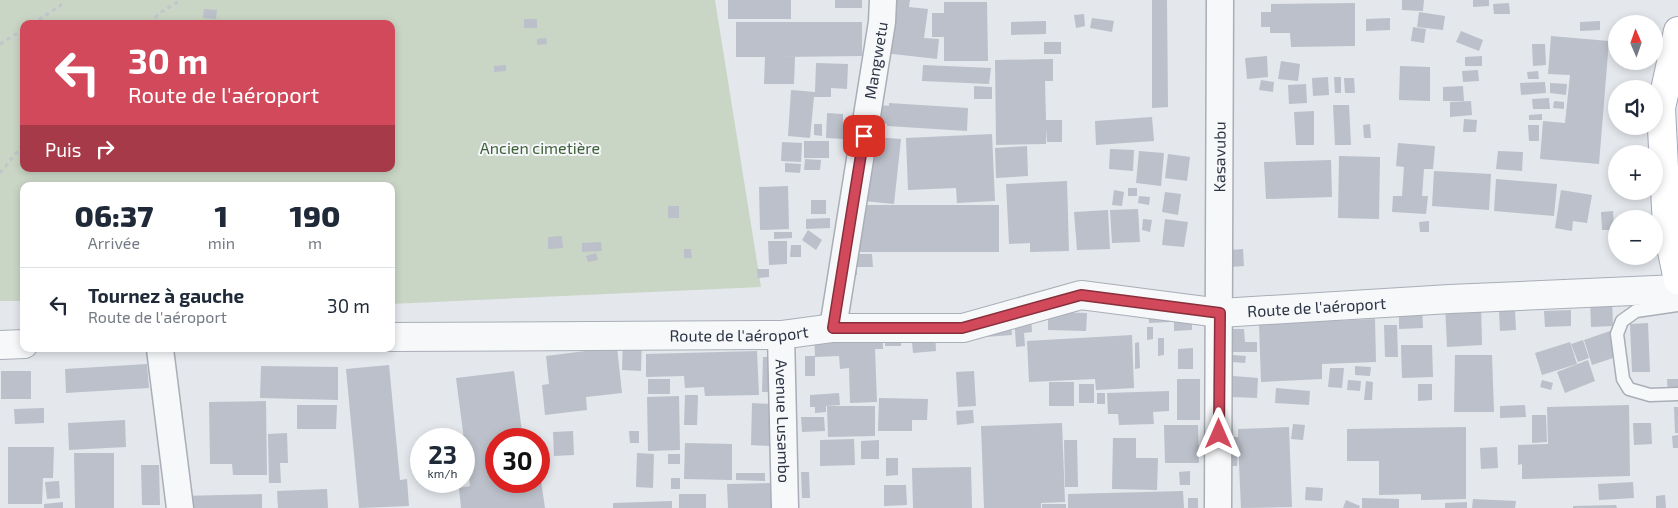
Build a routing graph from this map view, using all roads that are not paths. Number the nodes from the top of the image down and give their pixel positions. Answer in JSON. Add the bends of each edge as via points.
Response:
{"nodes":[{"id":1,"x":883,"y":0,"type":"edge"},
{"id":2,"x":1220,"y":0,"type":"edge"},
{"id":3,"x":1678,"y":31,"type":"edge"},
{"id":4,"x":1678,"y":280,"type":"edge"},
{"id":5,"x":1678,"y":289,"type":"edge"},
{"id":6,"x":1678,"y":305,"type":"edge"},
{"id":7,"x":1220,"y":313,"type":"junction"},
{"id":8,"x":833,"y":328,"type":"junction"},
{"id":9,"x":781,"y":335,"type":"junction"},
{"id":10,"x":395,"y":337,"type":"edge"},
{"id":11,"x":20,"y":344,"type":"edge"},
{"id":12,"x":0,"y":345,"type":"edge"},
{"id":13,"x":160,"y":352,"type":"edge"},
{"id":14,"x":1678,"y":394,"type":"edge"},
{"id":15,"x":180,"y":508,"type":"edge"},
{"id":16,"x":785,"y":508,"type":"edge"},
{"id":17,"x":1218,"y":508,"type":"edge"}],
"edges":[{"from":1,"to":8,"type":"street","name":"Mangwetu"},
{"from":2,"to":7,"type":"street","name":"Kasavubu"},
{"from":3,"to":4,"type":"main road","via":[[1661,108],[1667,228]]},
{"from":5,"to":7,"type":"street","name":"Route de l'aéroport"},
{"from":6,"to":14,"type":"lane","via":[[1636,311],[1622,321],[1617,334],[1623,379],[1629,389],[1650,395]]},
{"from":7,"to":8,"type":"street","name":"Route de l'aéroport","via":[[1081,295],[962,328]]},
{"from":7,"to":17,"type":"street","name":"Kasavubu"},
{"from":8,"to":9,"type":"street","name":"Route de l'aéroport"},
{"from":9,"to":10,"type":"street","name":"Route de l'aéroport"},
{"from":9,"to":16,"type":"street","name":"Avenue Lusambo"},
{"from":11,"to":12,"type":"street"},
{"from":13,"to":15,"type":"street"}]}
